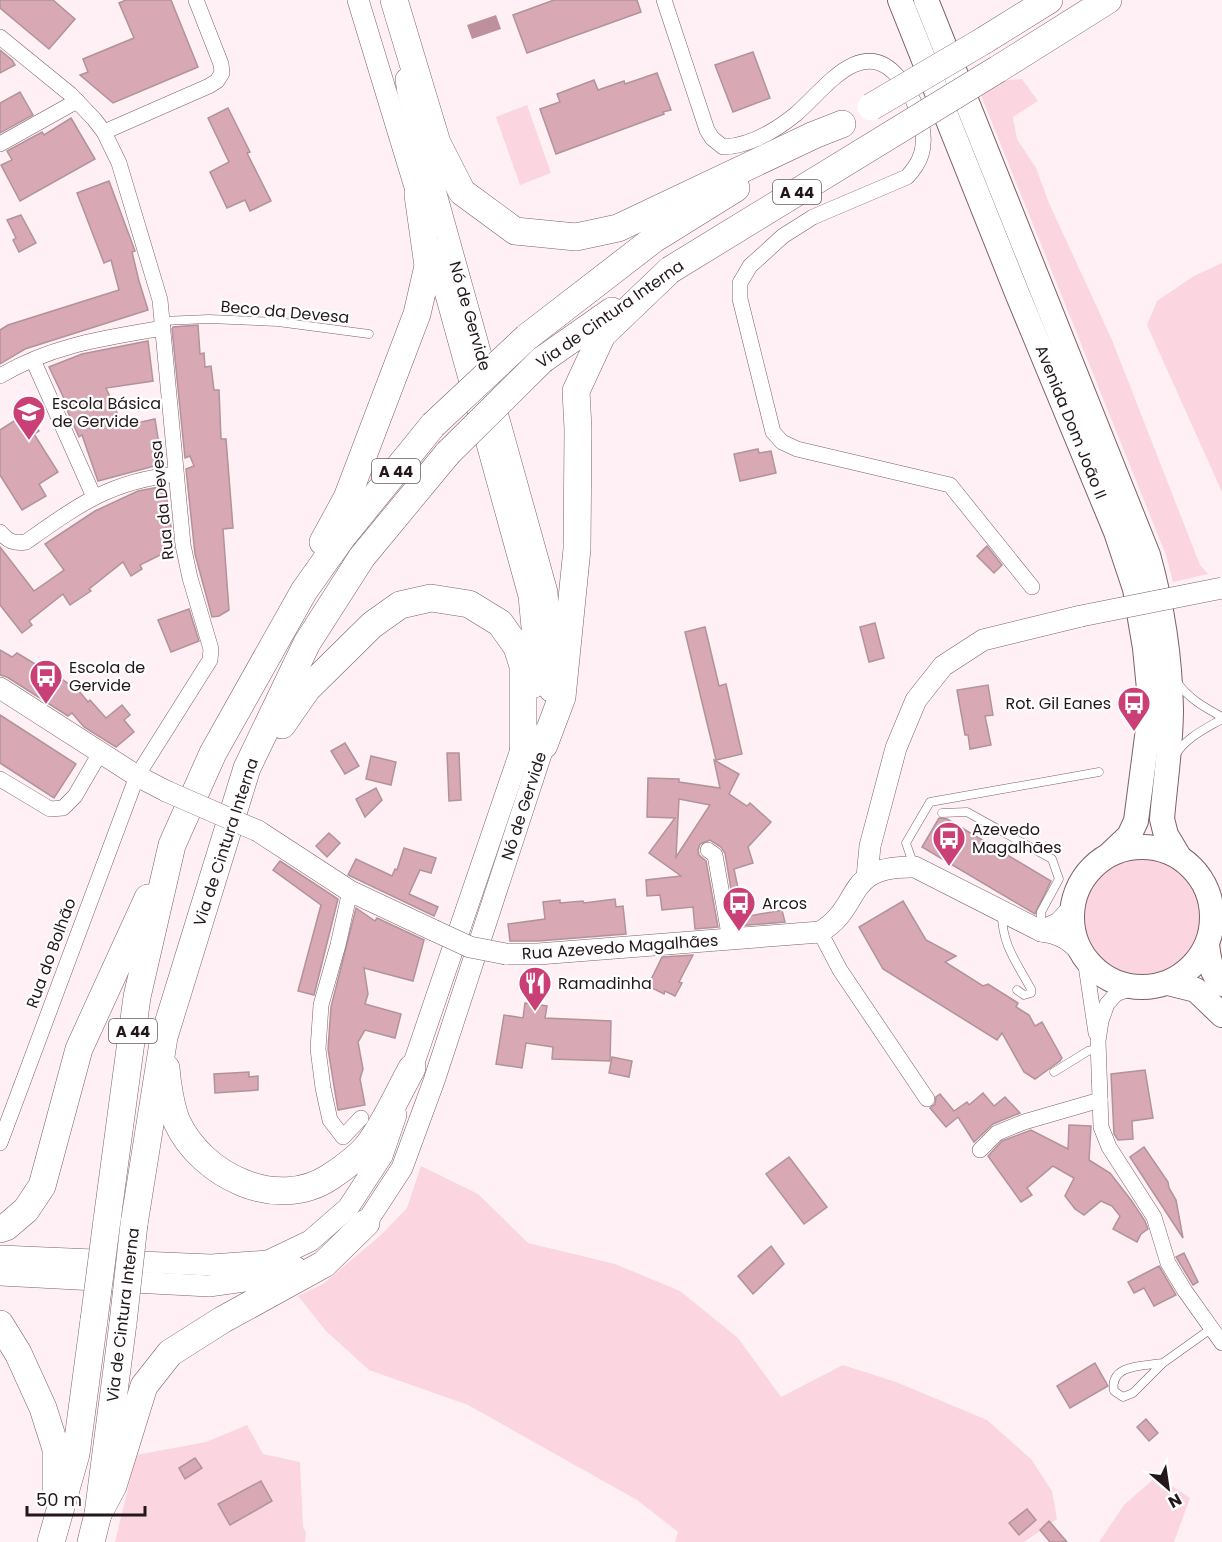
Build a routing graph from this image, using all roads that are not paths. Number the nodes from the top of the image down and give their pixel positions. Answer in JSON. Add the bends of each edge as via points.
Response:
{"nodes":[{"id":1,"x":195,"y":0,"type":"edge"},
{"id":2,"x":358,"y":0,"type":"edge"},
{"id":3,"x":393,"y":0,"type":"edge"},
{"id":4,"x":664,"y":0,"type":"edge"},
{"id":5,"x":900,"y":0,"type":"edge"},
{"id":6,"x":926,"y":0,"type":"edge"},
{"id":7,"x":1049,"y":0,"type":"edge"},
{"id":8,"x":1108,"y":0,"type":"edge"},
{"id":9,"x":0,"y":37,"type":"edge"},
{"id":10,"x":77,"y":101,"type":"junction"},
{"id":11,"x":842,"y":124,"type":"junction"},
{"id":12,"x":104,"y":132,"type":"junction"},
{"id":13,"x":0,"y":144,"type":"edge"},
{"id":14,"x":418,"y":195,"type":"junction"},
{"id":15,"x":670,"y":270,"type":"junction"},
{"id":16,"x":163,"y":324,"type":"junction"},
{"id":17,"x":369,"y":334,"type":"dead end"},
{"id":18,"x":33,"y":360,"type":"junction"},
{"id":19,"x":0,"y":376,"type":"edge"},
{"id":20,"x":176,"y":474,"type":"junction"},
{"id":21,"x":94,"y":497,"type":"junction"},
{"id":22,"x":0,"y":532,"type":"edge"},
{"id":23,"x":1032,"y":587,"type":"dead end"},
{"id":24,"x":1222,"y":588,"type":"edge"},
{"id":25,"x":304,"y":591,"type":"junction"},
{"id":26,"x":1169,"y":671,"type":"junction"},
{"id":27,"x":0,"y":688,"type":"edge"},
{"id":28,"x":1222,"y":718,"type":"edge"},
{"id":29,"x":533,"y":745,"type":"junction"},
{"id":30,"x":100,"y":753,"type":"junction"},
{"id":31,"x":247,"y":768,"type":"junction"},
{"id":32,"x":1166,"y":771,"type":"junction"},
{"id":33,"x":1099,"y":772,"type":"dead end"},
{"id":34,"x":137,"y":776,"type":"junction"},
{"id":35,"x":0,"y":779,"type":"edge"},
{"id":36,"x":942,"y":813,"type":"dead end"},
{"id":37,"x":172,"y":845,"type":"junction"},
{"id":38,"x":708,"y":850,"type":"dead end"},
{"id":39,"x":1110,"y":854,"type":"junction"},
{"id":40,"x":1178,"y":855,"type":"junction"},
{"id":41,"x":915,"y":867,"type":"junction"},
{"id":42,"x":867,"y":877,"type":"junction"},
{"id":43,"x":350,"y":891,"type":"junction"},
{"id":44,"x":1072,"y":909,"type":"junction"},
{"id":45,"x":1002,"y":913,"type":"junction"},
{"id":46,"x":1041,"y":931,"type":"junction"},
{"id":47,"x":820,"y":932,"type":"junction"},
{"id":48,"x":730,"y":940,"type":"junction"},
{"id":49,"x":1207,"y":945,"type":"junction"},
{"id":50,"x":1083,"y":955,"type":"junction"},
{"id":51,"x":1168,"y":983,"type":"junction"},
{"id":52,"x":1222,"y":984,"type":"edge"},
{"id":53,"x":1134,"y":987,"type":"junction"},
{"id":54,"x":1017,"y":990,"type":"dead end"},
{"id":55,"x":1222,"y":1016,"type":"edge"},
{"id":56,"x":164,"y":1036,"type":"junction"},
{"id":57,"x":1098,"y":1045,"type":"junction"},
{"id":58,"x":412,"y":1068,"type":"junction"},
{"id":59,"x":1054,"y":1072,"type":"dead end"},
{"id":60,"x":927,"y":1099,"type":"dead end"},
{"id":61,"x":1100,"y":1100,"type":"junction"},
{"id":62,"x":361,"y":1118,"type":"dead end"},
{"id":63,"x":0,"y":1143,"type":"edge"},
{"id":64,"x":980,"y":1150,"type":"dead end"},
{"id":65,"x":366,"y":1223,"type":"junction"},
{"id":66,"x":0,"y":1229,"type":"edge"},
{"id":67,"x":0,"y":1256,"type":"edge"},
{"id":68,"x":0,"y":1275,"type":"edge"},
{"id":69,"x":0,"y":1324,"type":"edge"},
{"id":70,"x":1212,"y":1328,"type":"junction"},
{"id":71,"x":1222,"y":1343,"type":"edge"},
{"id":72,"x":1163,"y":1363,"type":"junction"},
{"id":73,"x":98,"y":1514,"type":"junction"},
{"id":74,"x":54,"y":1531,"type":"edge"},
{"id":75,"x":91,"y":1541,"type":"edge"}],
"edges":[{"from":1,"to":12,"type":"street","via":[[221,64],[222,73],[217,81]]},
{"from":2,"to":14,"type":"main road","name":"Nó de Gervide"},
{"from":3,"to":11,"type":"highway","via":[[437,143],[462,192],[514,231],[576,237],[618,228]]},
{"from":3,"to":29,"type":"main road","name":"Nó de Gervide","via":[[408,93],[547,592],[552,669]]},
{"from":4,"to":23,"type":"street","via":[[707,130],[723,147],[739,146],[764,135],[796,114],[836,75],[859,62],[877,62],[892,70],[909,91],[923,129],[923,151],[907,177],[813,217],[783,236],[750,266],[740,283],[740,298],[773,432],[782,442],[797,448],[950,485]]},
{"from":5,"to":39,"type":"main road","name":"Avenida Dom João II","via":[[1116,532],[1135,589],[1146,648],[1148,729],[1136,821],[1129,837]]},
{"from":6,"to":26,"type":"main road","name":"Avenida Dom João II","via":[[1148,555],[1165,625]]},
{"from":7,"to":11,"type":"highway","name":"Via de Cintura Interna","number":"A 44","bridge":true},
{"from":8,"to":15,"type":"highway","name":"Via de Cintura Interna","number":"A 44","bridge":true},
{"from":9,"to":10,"type":"street","name":"Rua da Devesa"},
{"from":10,"to":12,"type":"street","name":"Rua da Devesa"},
{"from":10,"to":13,"type":"street"},
{"from":11,"to":25,"type":"highway","name":"Via de Cintura Interna","number":"A 44","bridge":true,"via":[[654,239],[527,337],[433,425]]},
{"from":12,"to":16,"type":"street","name":"Rua da Devesa","via":[[119,163],[160,300]]},
{"from":14,"to":25,"type":"highway","via":[[428,266],[417,314],[347,498],[319,549]]},
{"from":14,"to":29,"type":"main road","name":"Nó de Gervide","via":[[529,596],[536,669]]},
{"from":15,"to":29,"type":"highway","via":[[602,335],[576,391],[577,549],[562,697]]},
{"from":15,"to":31,"type":"highway","name":"Via de Cintura Interna","number":"A 44","bridge":true,"via":[[542,360],[448,453],[362,557],[307,643]]},
{"from":16,"to":17,"type":"lane","name":"Beco da Devesa","via":[[209,319],[278,322]]},
{"from":16,"to":18,"type":"street","via":[[80,342]]},
{"from":16,"to":20,"type":"street","name":"Rua da Devesa"},
{"from":18,"to":19,"type":"street"},
{"from":18,"to":21,"type":"street"},
{"from":20,"to":21,"type":"street","via":[[129,482]]},
{"from":20,"to":34,"type":"street","name":"Rua da Devesa","via":[[183,545],[211,649],[210,660]]},
{"from":21,"to":22,"type":"street","via":[[26,542],[7,540]]},
{"from":24,"to":42,"type":"main road","bridge":true,"via":[[983,640],[943,666],[916,700],[896,748],[870,846]]},
{"from":25,"to":37,"type":"highway","name":"Via de Cintura Interna","number":"A 44","via":[[213,753]]},
{"from":26,"to":28,"type":"lane","via":[[1185,693]]},
{"from":26,"to":32,"type":"main road","name":"Avenida Dom João II","via":[[1171,712]]},
{"from":27,"to":30,"type":"main road","name":"Rua Azevedo Magalhães"},
{"from":28,"to":32,"type":"lane","via":[[1181,745]]},
{"from":29,"to":31,"type":"highway","via":[[517,646],[500,623],[470,604],[431,598],[400,605],[372,624],[307,689]]},
{"from":29,"to":58,"type":"main road","name":"Nó de Gervide"},
{"from":29,"to":65,"type":"main road","name":"Nó de Gervide","via":[[434,1081],[402,1168]]},
{"from":30,"to":34,"type":"main road","name":"Rua Azevedo Magalhães"},
{"from":30,"to":35,"type":"street","via":[[75,796],[63,808],[50,809]]},
{"from":31,"to":56,"type":"highway","name":"Via de Cintura Interna","number":"A 44"},
{"from":32,"to":40,"type":"main road","name":"Avenida Dom João II","via":[[1162,819]]},
{"from":33,"to":41,"type":"lane","via":[[930,802],[906,843]]},
{"from":34,"to":43,"type":"main road","name":"Rua Azevedo Magalhães","bridge":true,"via":[[258,831]]},
{"from":34,"to":63,"type":"street","name":"Rua do Bolhão"},
{"from":36,"to":46,"type":"lane","via":[[967,812],[1052,859],[1059,879],[1041,912]]},
{"from":37,"to":66,"type":"highway","via":[[79,1049],[42,1186],[26,1210]]},
{"from":37,"to":74,"type":"highway","name":"Via de Cintura Interna","number":"A 44","bridge":true,"via":[[137,997],[76,1454]]},
{"from":38,"to":48,"type":"street","via":[[715,855]]},
{"from":39,"to":40,"type":"main road","via":[[1144,846]]},
{"from":39,"to":44,"type":"main road","via":[[1092,868],[1079,887]]},
{"from":40,"to":49,"type":"main road","via":[[1207,888],[1213,910]]},
{"from":41,"to":42,"type":"main road","via":[[895,866]]},
{"from":41,"to":45,"type":"main road"},
{"from":42,"to":47,"type":"main road","via":[[837,918]]},
{"from":43,"to":48,"type":"main road","name":"Rua Azevedo Magalhães","bridge":true,"via":[[470,947],[506,954]]},
{"from":43,"to":62,"type":"street","via":[[321,1005],[318,1049],[330,1120],[343,1137]]},
{"from":44,"to":46,"type":"main road","via":[[1059,923]]},
{"from":44,"to":50,"type":"main road","via":[[1073,930]]},
{"from":45,"to":46,"type":"main road"},
{"from":45,"to":54,"type":"lane","via":[[1006,943],[1031,993],[1024,995]]},
{"from":46,"to":50,"type":"main road","via":[[1069,939]]},
{"from":47,"to":48,"type":"main road","name":"Rua Azevedo Magalhães"},
{"from":47,"to":60,"type":"street","via":[[840,970]]},
{"from":49,"to":51,"type":"main road","via":[[1192,968]]},
{"from":49,"to":52,"type":"main road","via":[[1209,963]]},
{"from":50,"to":53,"type":"main road","via":[[1099,972]]},
{"from":50,"to":57,"type":"street"},
{"from":51,"to":53,"type":"main road"},
{"from":51,"to":55,"type":"main road","via":[[1196,990]]},
{"from":53,"to":57,"type":"street","via":[[1116,994],[1107,1004]]},
{"from":56,"to":58,"type":"highway","via":[[176,1121],[194,1150],[226,1175],[263,1190],[297,1191],[329,1178],[348,1163],[366,1148]]},
{"from":56,"to":73,"type":"highway","name":"Via de Cintura Interna","number":"A 44","bridge":true,"via":[[134,1224]]},
{"from":57,"to":59,"type":"lane"},
{"from":57,"to":61,"type":"street"},
{"from":58,"to":67,"type":"main road","name":"Nó de Gervide","via":[[382,1156],[348,1208],[310,1241],[279,1256],[268,1261],[210,1265]]},
{"from":61,"to":64,"type":"street","via":[[1024,1122],[997,1134]]},
{"from":61,"to":70,"type":"street","via":[[1101,1127],[1109,1147],[1154,1217],[1168,1263]]},
{"from":65,"to":68,"type":"main road","name":"Nó de Gervide","via":[[320,1256],[274,1277],[209,1286]]},
{"from":65,"to":73,"type":"highway","via":[[324,1264],[170,1353],[144,1386],[113,1486]]},
{"from":69,"to":74,"type":"highway","via":[[39,1399],[56,1449]]},
{"from":70,"to":71,"type":"street"},
{"from":70,"to":72,"type":"lane"},
{"from":72,"to":72,"type":"lane","via":[[1133,1393],[1123,1397],[1114,1391],[1116,1374]]},
{"from":73,"to":75,"type":"highway","name":"Via de Cintura Interna","number":"A 44"}]}
